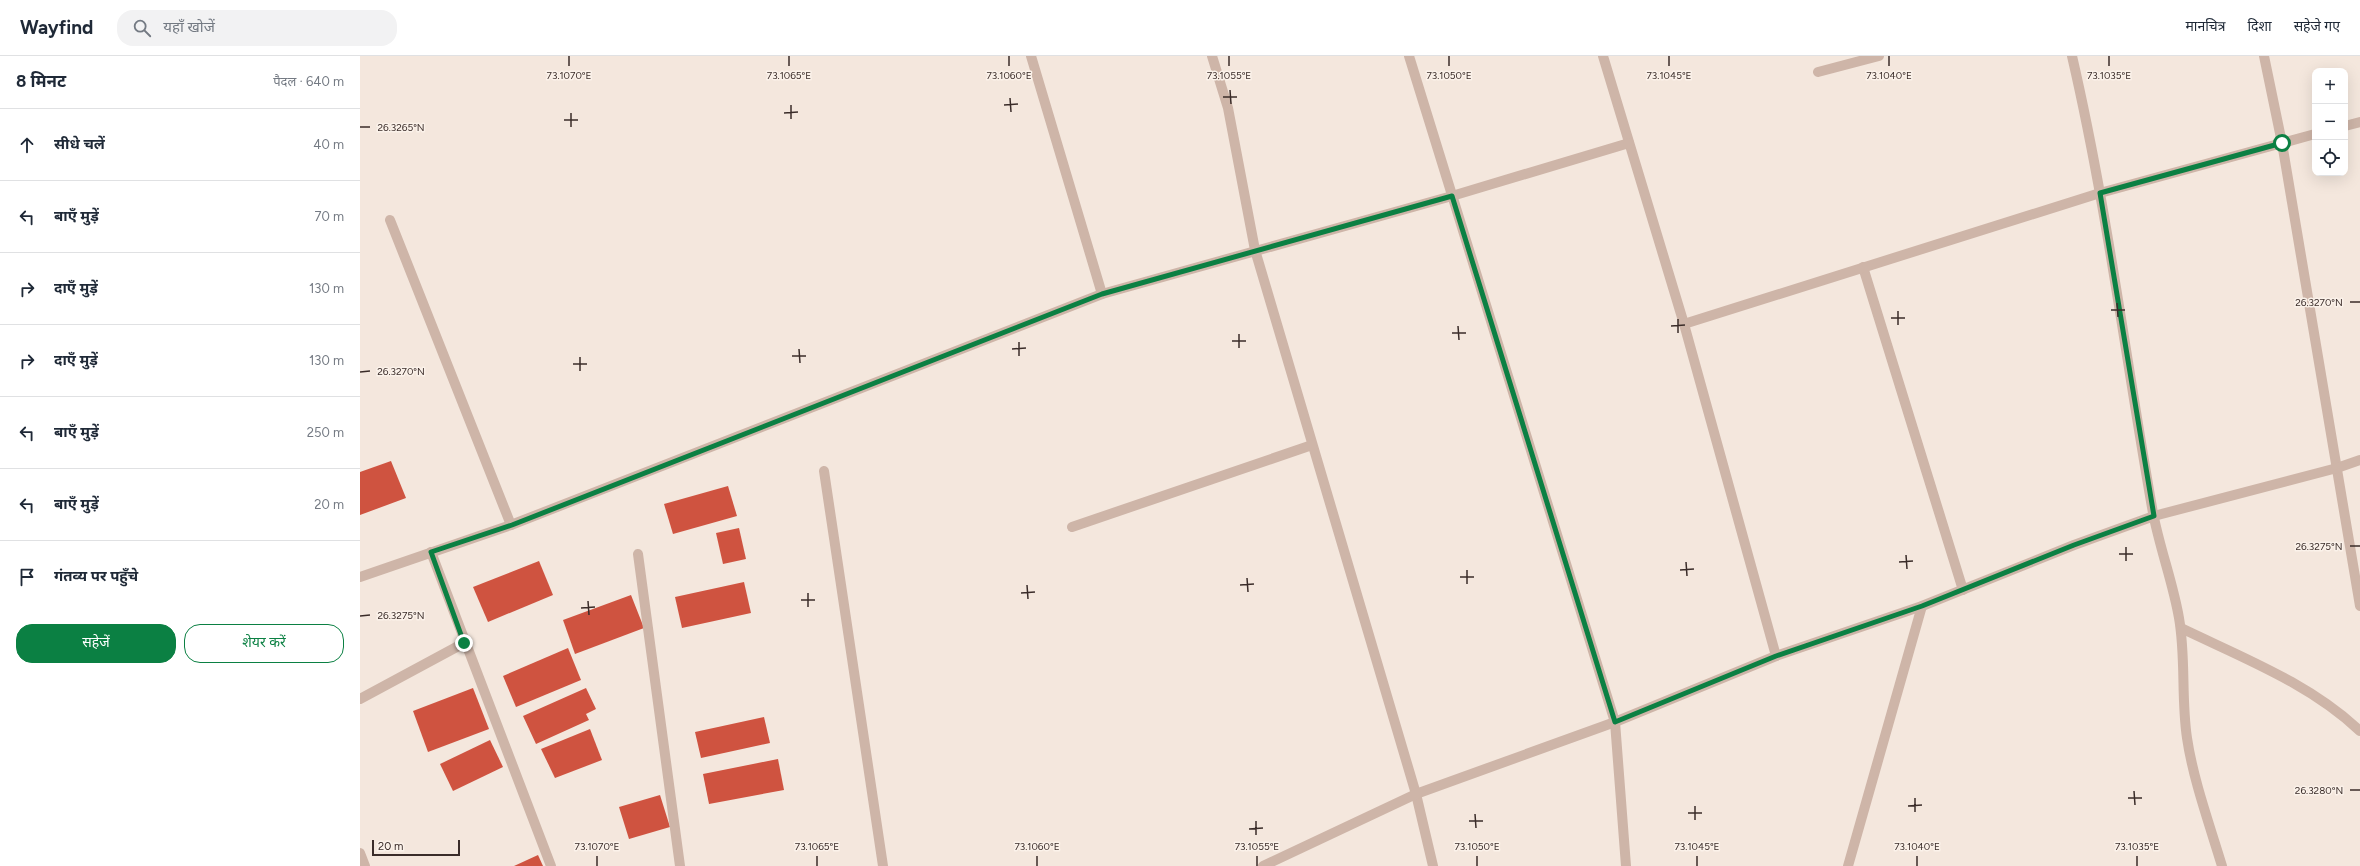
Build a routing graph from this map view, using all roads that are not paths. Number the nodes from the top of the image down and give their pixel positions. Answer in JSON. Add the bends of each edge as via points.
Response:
{"nodes":[{"id":1,"x":1031,"y":56,"type":"edge"},
{"id":2,"x":1212,"y":56,"type":"edge"},
{"id":3,"x":1408,"y":56,"type":"edge"},
{"id":4,"x":1603,"y":56,"type":"edge"},
{"id":5,"x":1879,"y":56,"type":"edge"},
{"id":6,"x":2072,"y":56,"type":"edge"},
{"id":7,"x":2264,"y":56,"type":"edge"},
{"id":8,"x":1818,"y":72,"type":"dead end"},
{"id":9,"x":2360,"y":122,"type":"edge"},
{"id":10,"x":2348,"y":125,"type":"edge"},
{"id":11,"x":2312,"y":135,"type":"edge"},
{"id":12,"x":1629,"y":143,"type":"junction"},
{"id":13,"x":2282,"y":143,"type":"junction"},
{"id":14,"x":2100,"y":193,"type":"junction"},
{"id":15,"x":1452,"y":196,"type":"junction"},
{"id":16,"x":390,"y":220,"type":"dead end"},
{"id":17,"x":1255,"y":250,"type":"junction"},
{"id":18,"x":1863,"y":267,"type":"junction"},
{"id":19,"x":1102,"y":294,"type":"junction"},
{"id":20,"x":1684,"y":324,"type":"junction"},
{"id":21,"x":1312,"y":445,"type":"junction"},
{"id":22,"x":2360,"y":460,"type":"edge"},
{"id":23,"x":2337,"y":468,"type":"junction"},
{"id":24,"x":824,"y":471,"type":"dead end"},
{"id":25,"x":2154,"y":516,"type":"junction"},
{"id":26,"x":512,"y":525,"type":"junction"},
{"id":27,"x":1072,"y":527,"type":"dead end"},
{"id":28,"x":431,"y":552,"type":"junction"},
{"id":29,"x":638,"y":554,"type":"dead end"},
{"id":30,"x":360,"y":577,"type":"edge"},
{"id":31,"x":1963,"y":590,"type":"junction"},
{"id":32,"x":1922,"y":606,"type":"junction"},
{"id":33,"x":2360,"y":606,"type":"edge"},
{"id":34,"x":2181,"y":628,"type":"junction"},
{"id":35,"x":464,"y":643,"type":"junction"},
{"id":36,"x":1776,"y":656,"type":"junction"},
{"id":37,"x":360,"y":699,"type":"edge"},
{"id":38,"x":1615,"y":722,"type":"junction"},
{"id":39,"x":2360,"y":732,"type":"edge"},
{"id":40,"x":1416,"y":794,"type":"junction"},
{"id":41,"x":360,"y":853,"type":"edge"},
{"id":42,"x":365,"y":866,"type":"edge"},
{"id":43,"x":551,"y":866,"type":"edge"},
{"id":44,"x":680,"y":866,"type":"edge"},
{"id":45,"x":883,"y":866,"type":"edge"},
{"id":46,"x":1263,"y":866,"type":"edge"},
{"id":47,"x":1433,"y":866,"type":"edge"},
{"id":48,"x":1626,"y":866,"type":"edge"},
{"id":49,"x":1848,"y":866,"type":"edge"},
{"id":50,"x":2222,"y":866,"type":"edge"}],
"edges":[{"from":1,"to":19,"type":"street"},
{"from":2,"to":17,"type":"street","via":[[1228,108]]},
{"from":3,"to":15,"type":"street"},
{"from":4,"to":12,"type":"street"},
{"from":5,"to":8,"type":"street"},
{"from":6,"to":14,"type":"street"},
{"from":7,"to":13,"type":"street"},
{"from":9,"to":10,"type":"street"},
{"from":11,"to":13,"type":"street"},
{"from":12,"to":15,"type":"street"},
{"from":12,"to":20,"type":"street"},
{"from":13,"to":14,"type":"street"},
{"from":13,"to":23,"type":"street"},
{"from":14,"to":18,"type":"street"},
{"from":14,"to":25,"type":"street"},
{"from":15,"to":17,"type":"street"},
{"from":15,"to":38,"type":"street"},
{"from":16,"to":26,"type":"street"},
{"from":17,"to":19,"type":"street"},
{"from":17,"to":21,"type":"street"},
{"from":18,"to":20,"type":"street"},
{"from":18,"to":31,"type":"street"},
{"from":19,"to":26,"type":"street"},
{"from":20,"to":36,"type":"street"},
{"from":21,"to":27,"type":"street"},
{"from":21,"to":40,"type":"street"},
{"from":22,"to":23,"type":"street"},
{"from":23,"to":25,"type":"street"},
{"from":23,"to":33,"type":"street"},
{"from":24,"to":45,"type":"street"},
{"from":25,"to":31,"type":"street"},
{"from":25,"to":34,"type":"street","via":[[2174,587]]},
{"from":26,"to":28,"type":"street"},
{"from":28,"to":30,"type":"street"},
{"from":28,"to":35,"type":"street"},
{"from":29,"to":44,"type":"street"},
{"from":31,"to":32,"type":"street"},
{"from":32,"to":36,"type":"street"},
{"from":32,"to":49,"type":"street"},
{"from":34,"to":39,"type":"street","via":[[2297,685],[2328,704]]},
{"from":34,"to":50,"type":"street","via":[[2187,740]]},
{"from":35,"to":37,"type":"street"},
{"from":35,"to":43,"type":"street"},
{"from":36,"to":38,"type":"street"},
{"from":38,"to":40,"type":"street"},
{"from":38,"to":48,"type":"street"},
{"from":40,"to":46,"type":"street"},
{"from":40,"to":47,"type":"street"},
{"from":41,"to":42,"type":"street"}]}
